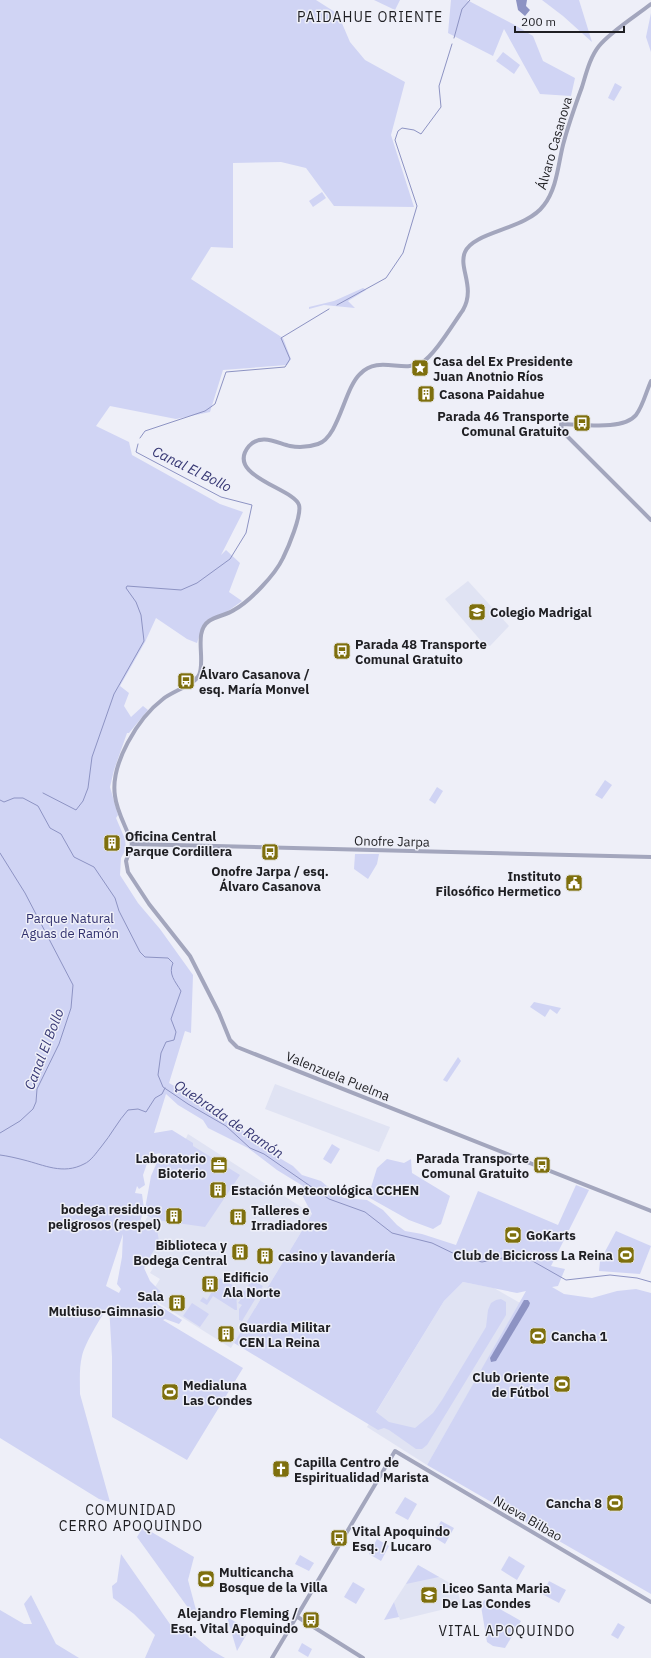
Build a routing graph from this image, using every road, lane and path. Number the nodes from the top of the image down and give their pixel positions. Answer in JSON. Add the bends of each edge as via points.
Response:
{"nodes":[{"id":1,"x":651,"y":4,"type":"edge"},
{"id":2,"x":651,"y":381,"type":"edge"},
{"id":3,"x":651,"y":520,"type":"edge"},
{"id":4,"x":132,"y":844,"type":"junction"},
{"id":5,"x":651,"y":857,"type":"edge"},
{"id":6,"x":651,"y":1211,"type":"edge"},
{"id":7,"x":651,"y":1602,"type":"edge"},
{"id":8,"x":296,"y":1616,"type":"junction"},
{"id":9,"x":272,"y":1658,"type":"edge"},
{"id":10,"x":363,"y":1658,"type":"edge"}],
"edges":[{"from":1,"to":4,"type":"street","name":"Álvaro Casanova","via":[[603,42],[594,54],[569,126],[553,189],[545,205],[526,221],[481,238],[466,249],[464,259],[467,303],[429,357],[416,365],[377,365],[362,372],[355,379],[330,435],[319,444],[296,447],[267,439],[254,442],[247,450],[245,462],[249,470],[265,483],[294,498],[299,505],[299,513],[283,556],[270,578],[237,609],[209,621],[204,626],[200,644],[200,671],[196,679],[159,702],[130,739],[116,771],[114,788],[120,816]]},
{"from":2,"to":3,"type":"street","via":[[638,412],[626,423],[561,424],[564,433]]},
{"from":4,"to":5,"type":"street","name":"Onofre Jarpa"},
{"from":4,"to":6,"type":"street","name":"Valenzuela Puelma","via":[[126,861],[128,872],[149,904],[190,956],[230,1040],[237,1047]]},
{"from":7,"to":8,"type":"street","name":"Nueva Bilbao","via":[[395,1451]]},
{"from":8,"to":9,"type":"street"},
{"from":8,"to":10,"type":"street"}]}
